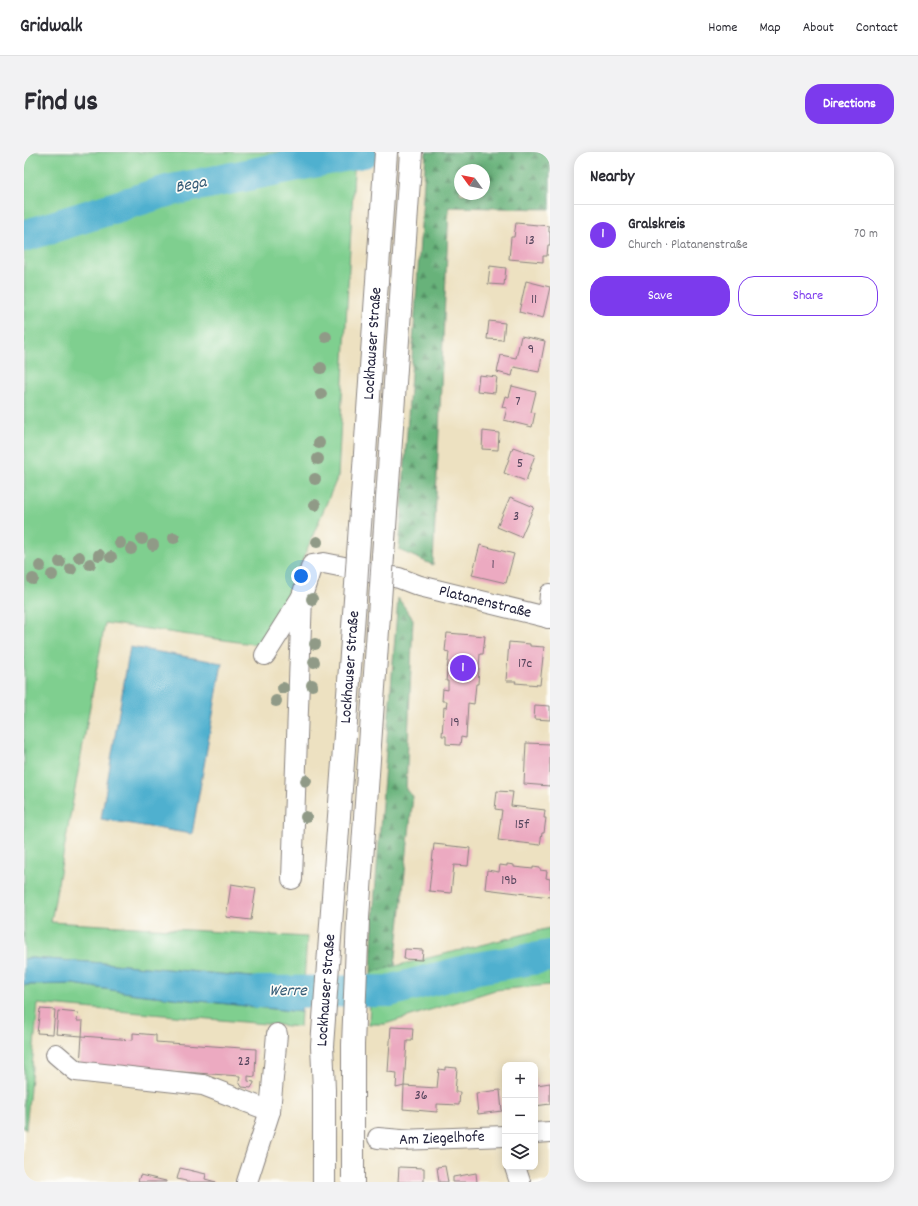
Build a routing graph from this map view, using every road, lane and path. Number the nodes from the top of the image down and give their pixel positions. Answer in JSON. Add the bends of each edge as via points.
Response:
{"nodes":[{"id":1,"x":386,"y":152,"type":"edge"},
{"id":2,"x":411,"y":152,"type":"edge"},
{"id":3,"x":550,"y":594,"type":"edge"},
{"id":4,"x":302,"y":596,"type":"junction"},
{"id":5,"x":549,"y":618,"type":"edge"},
{"id":6,"x":265,"y":655,"type":"dead end"},
{"id":7,"x":292,"y":879,"type":"dead end"},
{"id":8,"x":277,"y":1034,"type":"dead end"},
{"id":9,"x":56,"y":1054,"type":"dead end"},
{"id":10,"x":270,"y":1111,"type":"junction"},
{"id":11,"x":550,"y":1132,"type":"edge"},
{"id":12,"x":538,"y":1133,"type":"edge"},
{"id":13,"x":502,"y":1136,"type":"edge"},
{"id":14,"x":378,"y":1138,"type":"dead end"},
{"id":15,"x":516,"y":1170,"type":"edge"},
{"id":16,"x":247,"y":1182,"type":"edge"},
{"id":17,"x":324,"y":1182,"type":"edge"},
{"id":18,"x":353,"y":1182,"type":"edge"},
{"id":19,"x":520,"y":1182,"type":"edge"}],
"edges":[{"from":1,"to":17,"type":"main road","name":"Lockhauser Straße","bridge":true,"via":[[322,1046]]},
{"from":2,"to":18,"type":"main road","name":"Lockhauser Straße","bridge":true,"via":[[358,918],[353,1045]]},
{"from":3,"to":5,"type":"street"},
{"from":4,"to":5,"type":"street","name":"Platanenstraße","via":[[312,565],[324,563],[399,578],[420,586]]},
{"from":4,"to":6,"type":"street"},
{"from":4,"to":7,"type":"street"},
{"from":8,"to":10,"type":"street"},
{"from":9,"to":10,"type":"street","via":[[76,1071],[203,1085]]},
{"from":10,"to":16,"type":"street"},
{"from":11,"to":12,"type":"street"},
{"from":13,"to":14,"type":"street","name":"Am Ziegelhofe","via":[[401,1140]]},
{"from":15,"to":19,"type":"street"}]}
